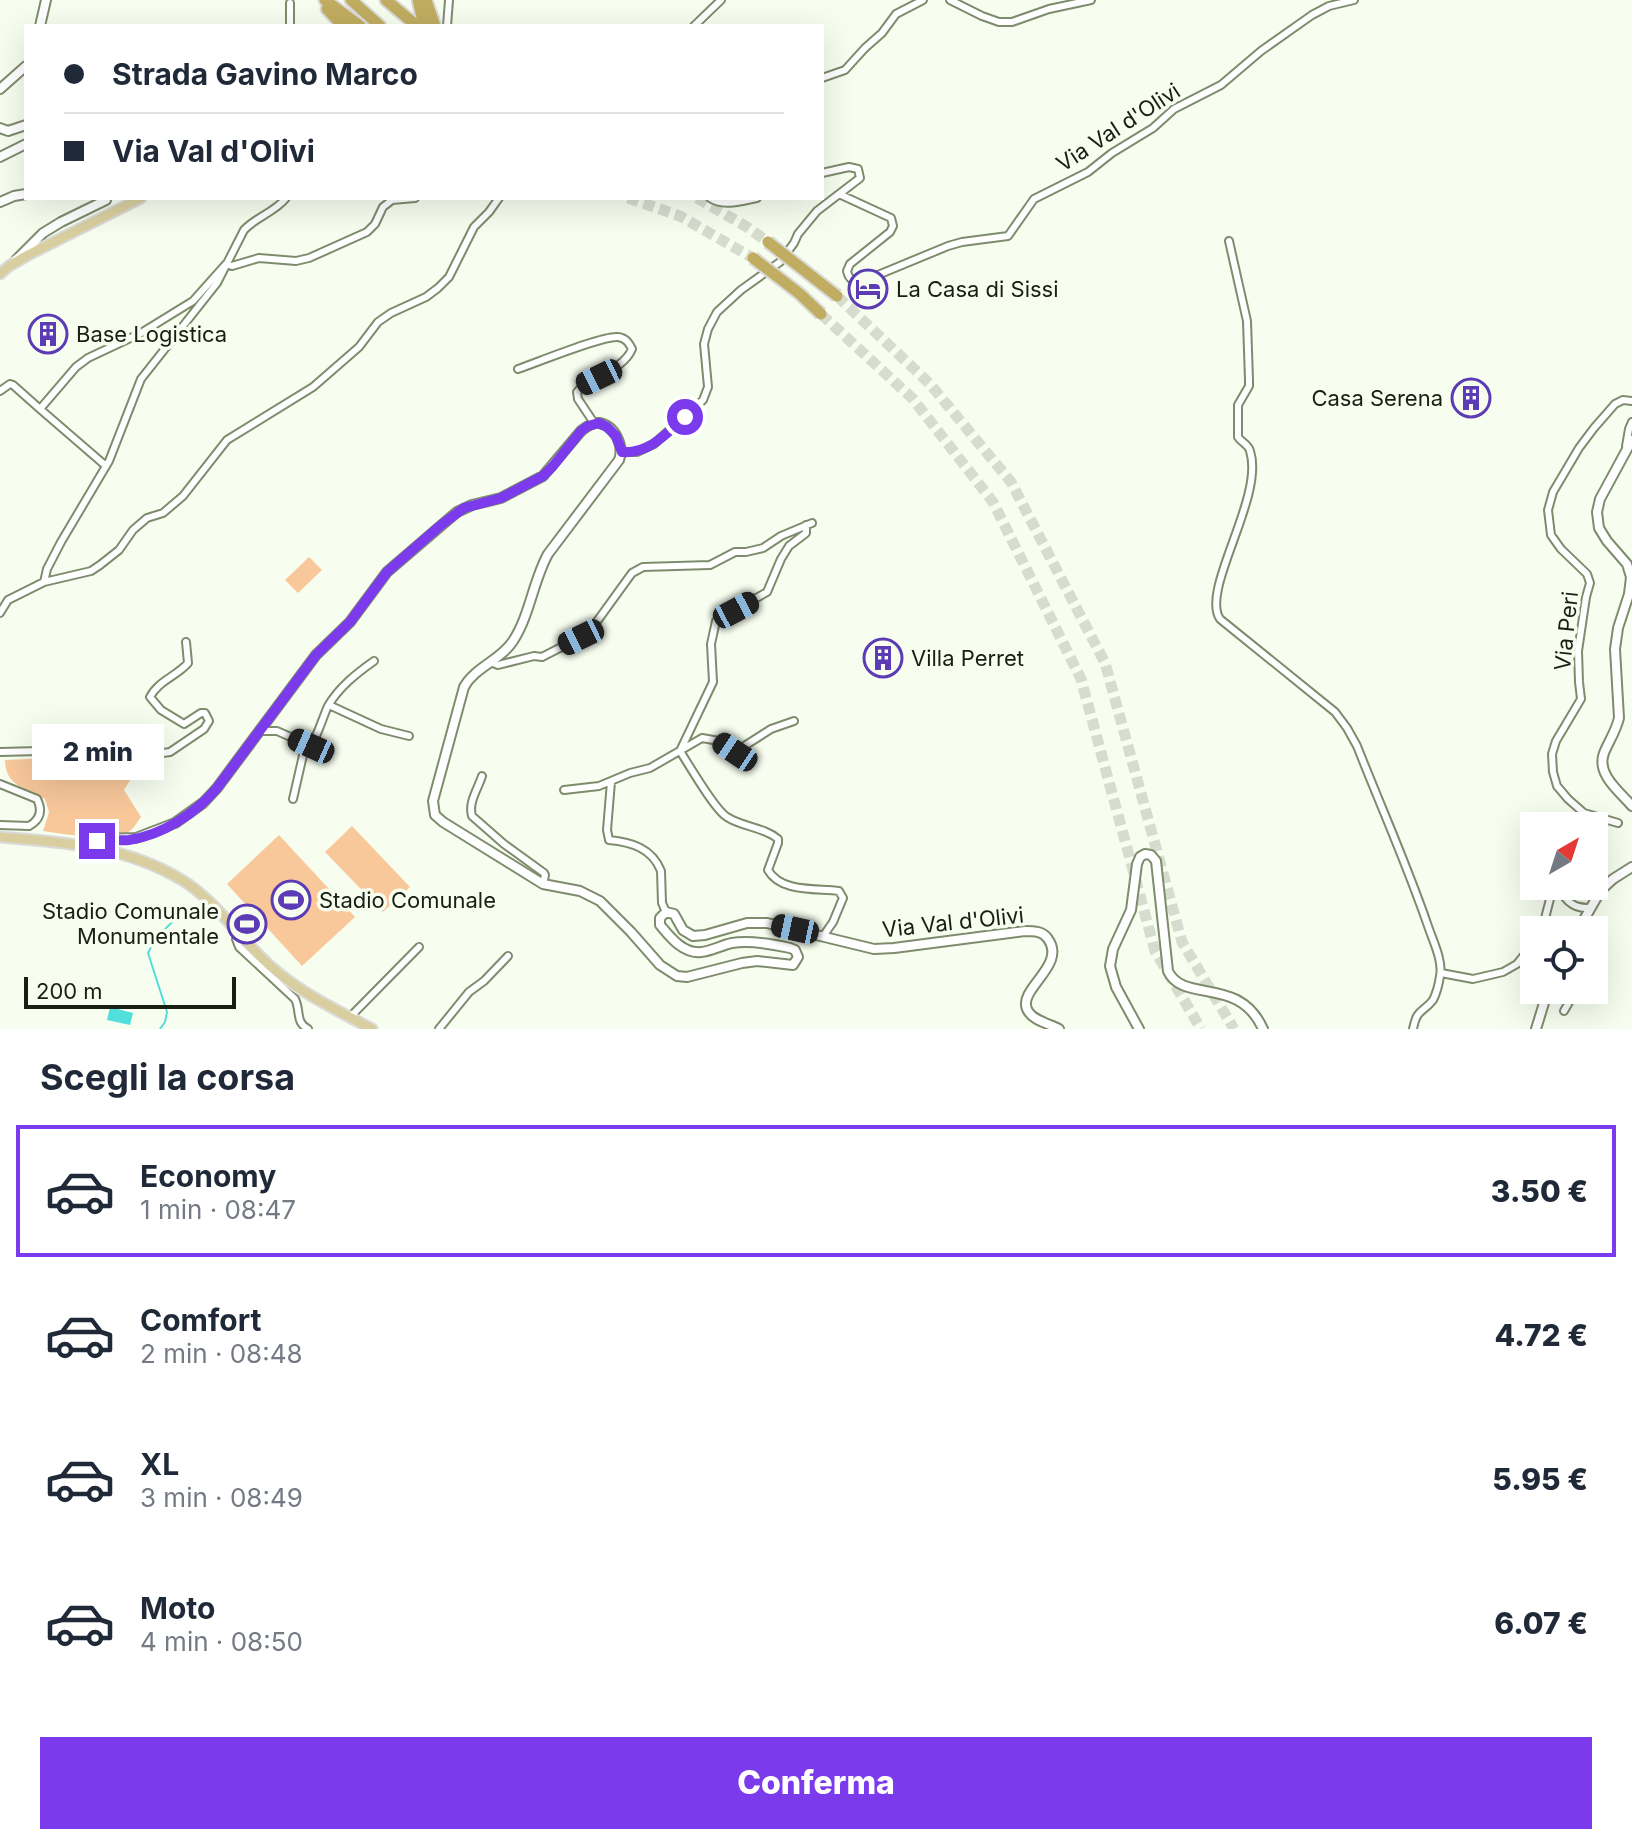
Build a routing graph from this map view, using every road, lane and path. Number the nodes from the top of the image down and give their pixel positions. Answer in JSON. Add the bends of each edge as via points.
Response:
{"nodes":[{"id":1,"x":46,"y":0,"type":"edge"},
{"id":2,"x":318,"y":0,"type":"edge"},
{"id":3,"x":325,"y":0,"type":"edge"},
{"id":4,"x":351,"y":0,"type":"edge"},
{"id":5,"x":415,"y":0,"type":"edge"},
{"id":6,"x":426,"y":0,"type":"edge"},
{"id":7,"x":449,"y":0,"type":"edge"},
{"id":8,"x":721,"y":0,"type":"edge"},
{"id":9,"x":923,"y":0,"type":"edge"},
{"id":10,"x":950,"y":0,"type":"edge"},
{"id":11,"x":1091,"y":0,"type":"edge"},
{"id":12,"x":1354,"y":0,"type":"edge"},
{"id":13,"x":389,"y":2,"type":"edge"},
{"id":14,"x":290,"y":3,"type":"dead end"},
{"id":15,"x":421,"y":22,"type":"edge"},
{"id":16,"x":40,"y":24,"type":"edge"},
{"id":17,"x":290,"y":24,"type":"edge"},
{"id":18,"x":341,"y":24,"type":"edge"},
{"id":19,"x":357,"y":24,"type":"edge"},
{"id":20,"x":378,"y":24,"type":"edge"},
{"id":21,"x":434,"y":24,"type":"edge"},
{"id":22,"x":447,"y":24,"type":"edge"},
{"id":23,"x":696,"y":24,"type":"edge"},
{"id":24,"x":24,"y":68,"type":"edge"},
{"id":25,"x":824,"y":78,"type":"edge"},
{"id":26,"x":0,"y":89,"type":"edge"},
{"id":27,"x":24,"y":126,"type":"edge"},
{"id":28,"x":0,"y":128,"type":"edge"},
{"id":29,"x":24,"y":145,"type":"edge"},
{"id":30,"x":0,"y":157,"type":"edge"},
{"id":31,"x":824,"y":173,"type":"edge"},
{"id":32,"x":24,"y":194,"type":"edge"},
{"id":33,"x":839,"y":194,"type":"junction"},
{"id":34,"x":105,"y":200,"type":"edge"},
{"id":35,"x":137,"y":200,"type":"edge"},
{"id":36,"x":284,"y":200,"type":"edge"},
{"id":37,"x":392,"y":200,"type":"edge"},
{"id":38,"x":498,"y":200,"type":"edge"},
{"id":39,"x":713,"y":200,"type":"edge"},
{"id":40,"x":749,"y":200,"type":"edge"},
{"id":41,"x":0,"y":202,"type":"edge"},
{"id":42,"x":45,"y":233,"type":"junction"},
{"id":43,"x":57,"y":241,"type":"junction"},
{"id":44,"x":1229,"y":241,"type":"dead end"},
{"id":45,"x":768,"y":242,"type":"tunnel mouth"},
{"id":46,"x":45,"y":247,"type":"junction"},
{"id":47,"x":753,"y":258,"type":"tunnel mouth"},
{"id":48,"x":226,"y":264,"type":"junction"},
{"id":49,"x":9,"y":266,"type":"junction"},
{"id":50,"x":0,"y":274,"type":"edge"},
{"id":51,"x":837,"y":296,"type":"tunnel mouth"},
{"id":52,"x":821,"y":314,"type":"tunnel mouth"},
{"id":53,"x":518,"y":369,"type":"dead end"},
{"id":54,"x":0,"y":391,"type":"edge"},
{"id":55,"x":1632,"y":401,"type":"edge"},
{"id":56,"x":40,"y":409,"type":"junction"},
{"id":57,"x":1632,"y":422,"type":"edge"},
{"id":58,"x":594,"y":423,"type":"junction"},
{"id":59,"x":1632,"y":440,"type":"edge"},
{"id":60,"x":1626,"y":450,"type":"junction"},
{"id":61,"x":622,"y":452,"type":"junction"},
{"id":62,"x":106,"y":466,"type":"junction"},
{"id":63,"x":44,"y":582,"type":"junction"},
{"id":64,"x":0,"y":613,"type":"edge"},
{"id":65,"x":186,"y":642,"type":"dead end"},
{"id":66,"x":374,"y":661,"type":"dead end"},
{"id":67,"x":490,"y":662,"type":"junction"},
{"id":68,"x":329,"y":705,"type":"junction"},
{"id":69,"x":794,"y":721,"type":"dead end"},
{"id":70,"x":260,"y":729,"type":"junction"},
{"id":71,"x":409,"y":736,"type":"dead end"},
{"id":72,"x":311,"y":746,"type":"junction"},
{"id":73,"x":680,"y":751,"type":"junction"},
{"id":74,"x":0,"y":752,"type":"edge"},
{"id":75,"x":482,"y":776,"type":"dead end"},
{"id":76,"x":611,"y":782,"type":"junction"},
{"id":77,"x":0,"y":784,"type":"edge"},
{"id":78,"x":564,"y":790,"type":"dead end"},
{"id":79,"x":293,"y":799,"type":"dead end"},
{"id":80,"x":1632,"y":806,"type":"edge"},
{"id":81,"x":1618,"y":823,"type":"dead end"},
{"id":82,"x":0,"y":825,"type":"edge"},
{"id":83,"x":0,"y":837,"type":"edge"},
{"id":84,"x":95,"y":846,"type":"junction"},
{"id":85,"x":1632,"y":867,"type":"edge"},
{"id":86,"x":543,"y":884,"type":"junction"},
{"id":87,"x":1591,"y":908,"type":"junction"},
{"id":88,"x":666,"y":912,"type":"junction"},
{"id":89,"x":1546,"y":916,"type":"edge"},
{"id":90,"x":1588,"y":916,"type":"edge"},
{"id":91,"x":238,"y":934,"type":"junction"},
{"id":92,"x":824,"y":935,"type":"junction"},
{"id":93,"x":419,"y":947,"type":"dead end"},
{"id":94,"x":508,"y":956,"type":"dead end"},
{"id":95,"x":1520,"y":960,"type":"edge"},
{"id":96,"x":1441,"y":973,"type":"junction"},
{"id":97,"x":1544,"y":1004,"type":"edge"},
{"id":98,"x":1568,"y":1004,"type":"edge"},
{"id":99,"x":1564,"y":1011,"type":"dead end"},
{"id":100,"x":350,"y":1017,"type":"junction"},
{"id":101,"x":308,"y":1029,"type":"edge"},
{"id":102,"x":372,"y":1029,"type":"edge"},
{"id":103,"x":439,"y":1029,"type":"edge"},
{"id":104,"x":1059,"y":1029,"type":"edge"},
{"id":105,"x":1139,"y":1029,"type":"edge"},
{"id":106,"x":1263,"y":1029,"type":"edge"},
{"id":107,"x":1413,"y":1029,"type":"edge"},
{"id":108,"x":1536,"y":1029,"type":"edge"}],
"edges":[{"from":1,"to":16,"type":"street"},
{"from":2,"to":18,"type":"highway"},
{"from":3,"to":19,"type":"highway"},
{"from":4,"to":20,"type":"highway"},
{"from":5,"to":15,"type":"highway"},
{"from":6,"to":21,"type":"highway"},
{"from":7,"to":22,"type":"street"},
{"from":8,"to":23,"type":"street"},
{"from":9,"to":25,"type":"street","via":[[896,14],[845,70]]},
{"from":10,"to":11,"type":"street","via":[[999,22]]},
{"from":12,"to":33,"type":"street","name":"Via Val d'Olivi","via":[[1312,15],[1221,85],[1174,109],[1088,172],[1034,199],[1008,236],[962,242],[853,281],[848,277],[850,264],[893,226],[891,218]]},
{"from":13,"to":15,"type":"highway"},
{"from":14,"to":17,"type":"street"},
{"from":24,"to":26,"type":"street"},
{"from":27,"to":28,"type":"street"},
{"from":29,"to":30,"type":"street"},
{"from":31,"to":33,"type":"street","via":[[858,169],[860,178]]},
{"from":32,"to":41,"type":"street"},
{"from":33,"to":61,"type":"street","via":[[806,223],[780,262],[717,312],[704,344],[708,387],[703,400],[654,444]]},
{"from":34,"to":42,"type":"street"},
{"from":35,"to":43,"type":"main road"},
{"from":36,"to":48,"type":"street","via":[[249,224]]},
{"from":37,"to":48,"type":"street","via":[[367,232],[309,258]]},
{"from":38,"to":63,"type":"street","via":[[474,227],[438,288],[378,322],[359,347],[313,387],[227,440],[183,496],[163,513],[147,518],[100,565]]},
{"from":39,"to":40,"type":"street"},
{"from":42,"to":43,"type":"street"},
{"from":42,"to":46,"type":"street"},
{"from":42,"to":49,"type":"street"},
{"from":43,"to":46,"type":"main road"},
{"from":44,"to":96,"type":"street","via":[[1247,321],[1249,386],[1238,405],[1238,437],[1249,449],[1253,474],[1215,611],[1321,699],[1347,728],[1417,894]]},
{"from":45,"to":51,"type":"highway","bridge":true},
{"from":46,"to":49,"type":"main road"},
{"from":47,"to":52,"type":"highway","bridge":true},
{"from":48,"to":56,"type":"street","via":[[193,301],[76,367]]},
{"from":48,"to":62,"type":"street","via":[[217,283],[141,379]]},
{"from":49,"to":50,"type":"main road"},
{"from":53,"to":58,"type":"street","via":[[595,342],[626,340],[632,349],[627,359],[577,392]]},
{"from":54,"to":56,"type":"street","via":[[13,385]]},
{"from":55,"to":81,"type":"street","name":"Via Peri","via":[[1615,404],[1594,428],[1553,492],[1548,510],[1551,535],[1590,583],[1578,651],[1581,699],[1556,741],[1553,772],[1557,786],[1584,813]]},
{"from":56,"to":62,"type":"street"},
{"from":57,"to":60,"type":"street"},
{"from":58,"to":61,"type":"street","via":[[612,431]]},
{"from":58,"to":70,"type":"street","via":[[543,476],[501,498],[457,512],[387,572]]},
{"from":59,"to":60,"type":"street"},
{"from":60,"to":80,"type":"street","via":[[1597,512],[1599,528],[1631,577],[1615,649],[1619,718],[1601,766]]},
{"from":61,"to":67,"type":"street","via":[[541,566],[515,638]]},
{"from":62,"to":63,"type":"street"},
{"from":63,"to":64,"type":"street","via":[[8,600]]},
{"from":65,"to":74,"type":"street","via":[[188,663],[150,697],[174,720],[184,724],[205,713],[209,721],[170,752]]},
{"from":66,"to":68,"type":"street"},
{"from":67,"to":73,"type":"street","via":[[542,657],[581,637],[632,573],[643,567],[710,565],[735,552],[763,548],[809,524],[789,546],[767,592],[716,621],[713,682]]},
{"from":67,"to":86,"type":"street","via":[[464,687],[433,811]]},
{"from":68,"to":71,"type":"street"},
{"from":68,"to":72,"type":"street"},
{"from":69,"to":73,"type":"street","via":[[735,752],[702,738]]},
{"from":70,"to":72,"type":"street"},
{"from":70,"to":84,"type":"street","via":[[217,788],[187,816],[136,838],[100,839]]},
{"from":72,"to":79,"type":"street","via":[[304,751]]},
{"from":73,"to":76,"type":"street"},
{"from":73,"to":92,"type":"street","via":[[724,816],[778,839],[768,870],[772,877],[797,887],[839,891],[843,898]]},
{"from":75,"to":86,"type":"street","via":[[472,816],[544,873]]},
{"from":76,"to":78,"type":"street"},
{"from":76,"to":88,"type":"street","via":[[609,840],[635,844],[652,855],[660,866]]},
{"from":77,"to":82,"type":"street","via":[[37,799],[41,811],[29,826]]},
{"from":83,"to":84,"type":"main road"},
{"from":84,"to":91,"type":"main road","via":[[181,879]]},
{"from":85,"to":87,"type":"street","via":[[1601,890]]},
{"from":86,"to":88,"type":"street","via":[[600,901],[677,976],[757,961],[790,966],[797,962],[795,950],[766,944],[737,942],[703,952],[687,950],[660,925]]},
{"from":87,"to":89,"type":"street","via":[[1557,893],[1551,895]]},
{"from":87,"to":90,"type":"street"},
{"from":88,"to":92,"type":"street","name":"Via Val d'Olivi","via":[[693,936],[747,923]]},
{"from":91,"to":100,"type":"main road","via":[[293,985]]},
{"from":91,"to":101,"type":"street","via":[[239,947],[295,999],[298,1019]]},
{"from":92,"to":104,"type":"street","name":"Via Val d'Olivi","via":[[883,949],[1039,932],[1050,943],[1052,957],[1026,1007],[1031,1016]]},
{"from":93,"to":100,"type":"street"},
{"from":94,"to":103,"type":"street"},
{"from":95,"to":96,"type":"street","via":[[1503,972],[1473,979]]},
{"from":96,"to":107,"type":"street","via":[[1432,1000],[1415,1018]]},
{"from":97,"to":108,"type":"street"},
{"from":98,"to":99,"type":"street"},
{"from":100,"to":102,"type":"main road"},
{"from":105,"to":106,"type":"street","via":[[1110,966],[1131,910],[1137,864],[1148,854],[1156,861],[1170,976],[1182,986],[1242,1002]]}]}
